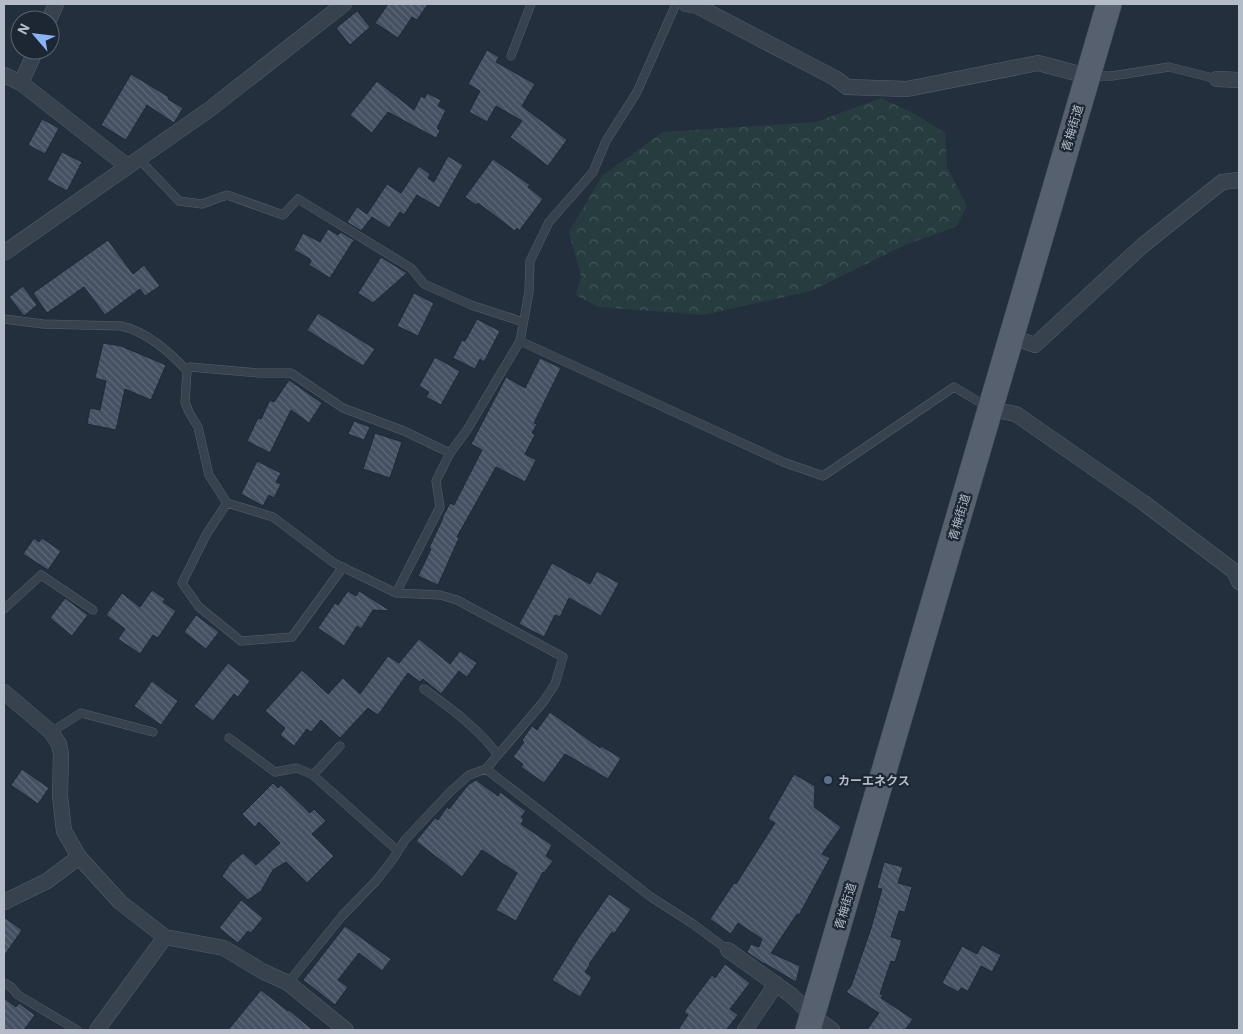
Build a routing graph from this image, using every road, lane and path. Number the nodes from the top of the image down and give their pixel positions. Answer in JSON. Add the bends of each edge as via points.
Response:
{"nodes":[{"id":1,"x":344,"y":4,"type":"edge"},
{"id":2,"x":531,"y":4,"type":"edge"},
{"id":3,"x":676,"y":4,"type":"edge"},
{"id":4,"x":686,"y":4,"type":"edge"},
{"id":5,"x":1109,"y":4,"type":"edge"},
{"id":6,"x":511,"y":56,"type":"dead end"},
{"id":7,"x":31,"y":60,"type":"edge"},
{"id":8,"x":4,"y":76,"type":"edge"},
{"id":9,"x":1088,"y":76,"type":"junction"},
{"id":10,"x":1217,"y":79,"type":"joint"},
{"id":11,"x":1239,"y":80,"type":"edge"},
{"id":12,"x":21,"y":83,"type":"junction"},
{"id":13,"x":133,"y":162,"type":"junction"},
{"id":14,"x":1239,"y":180,"type":"edge"},
{"id":15,"x":4,"y":253,"type":"edge"},
{"id":16,"x":4,"y":319,"type":"edge"},
{"id":17,"x":523,"y":322,"type":"junction"},
{"id":18,"x":1012,"y":337,"type":"junction"},
{"id":19,"x":520,"y":341,"type":"junction"},
{"id":20,"x":187,"y":371,"type":"junction"},
{"id":21,"x":990,"y":409,"type":"junction"},
{"id":22,"x":450,"y":453,"type":"junction"},
{"id":23,"x":227,"y":503,"type":"junction"},
{"id":24,"x":342,"y":567,"type":"junction"},
{"id":25,"x":1239,"y":582,"type":"edge"},
{"id":26,"x":396,"y":593,"type":"junction"},
{"id":27,"x":4,"y":609,"type":"edge"},
{"id":28,"x":93,"y":610,"type":"dead end"},
{"id":29,"x":424,"y":689,"type":"dead end"},
{"id":30,"x":4,"y":692,"type":"edge"},
{"id":31,"x":52,"y":732,"type":"junction"},
{"id":32,"x":153,"y":732,"type":"dead end"},
{"id":33,"x":229,"y":738,"type":"dead end"},
{"id":34,"x":340,"y":746,"type":"dead end"},
{"id":35,"x":498,"y":755,"type":"junction"},
{"id":36,"x":486,"y":769,"type":"junction"},
{"id":37,"x":313,"y":775,"type":"junction"},
{"id":38,"x":398,"y":851,"type":"junction"},
{"id":39,"x":79,"y":857,"type":"junction"},
{"id":40,"x":4,"y":902,"type":"edge"},
{"id":41,"x":165,"y":937,"type":"junction"},
{"id":42,"x":728,"y":950,"type":"joint"},
{"id":43,"x":4,"y":983,"type":"edge"},
{"id":44,"x":288,"y":983,"type":"junction"},
{"id":45,"x":776,"y":984,"type":"junction"},
{"id":46,"x":818,"y":1026,"type":"edge"},
{"id":47,"x":77,"y":1030,"type":"edge"},
{"id":48,"x":97,"y":1030,"type":"edge"},
{"id":49,"x":346,"y":1030,"type":"edge"},
{"id":50,"x":745,"y":1030,"type":"edge"}],
"edges":[{"from":1,"to":13,"type":"street","via":[[210,109]]},
{"from":2,"to":6,"type":"lane"},
{"from":3,"to":17,"type":"lane","via":[[637,92],[606,141],[593,172],[549,222],[530,261],[529,292]]},
{"from":4,"to":9,"type":"street","via":[[697,6],[847,87],[907,89],[1038,62]]},
{"from":5,"to":9,"type":"main road","name":"青梅街道"},
{"from":7,"to":12,"type":"street"},
{"from":8,"to":12,"type":"street"},
{"from":9,"to":10,"type":"lane","via":[[1112,76],[1169,67]]},
{"from":9,"to":18,"type":"main road","name":"青梅街道"},
{"from":10,"to":11,"type":"street"},
{"from":12,"to":13,"type":"street"},
{"from":13,"to":15,"type":"street"},
{"from":13,"to":17,"type":"lane","via":[[179,201],[202,204],[227,195],[282,215],[298,199],[411,268],[424,284],[471,305]]},
{"from":14,"to":18,"type":"street","via":[[1222,182],[1142,246],[1034,345]]},
{"from":16,"to":20,"type":"lane","via":[[132,328],[172,354]]},
{"from":17,"to":19,"type":"lane"},
{"from":18,"to":21,"type":"main road","name":"青梅街道"},
{"from":19,"to":21,"type":"lane","via":[[783,462],[823,476],[954,387]]},
{"from":19,"to":22,"type":"lane"},
{"from":20,"to":22,"type":"lane","via":[[190,367],[291,373],[343,408]]},
{"from":20,"to":23,"type":"lane","via":[[185,402],[198,427],[208,475]]},
{"from":21,"to":25,"type":"street","via":[[1016,414],[1144,503],[1234,571]]},
{"from":21,"to":46,"type":"main road","name":"青梅街道"},
{"from":22,"to":26,"type":"lane","via":[[436,481],[440,507]]},
{"from":23,"to":24,"type":"lane","via":[[273,517]]},
{"from":23,"to":24,"type":"lane","via":[[206,535],[182,583],[199,607],[241,640],[292,637]]},
{"from":24,"to":26,"type":"lane"},
{"from":26,"to":35,"type":"lane","via":[[440,595],[457,600],[563,657],[555,684],[544,701]]},
{"from":27,"to":28,"type":"lane","via":[[41,575]]},
{"from":29,"to":35,"type":"lane","via":[[487,740]]},
{"from":30,"to":31,"type":"street"},
{"from":31,"to":32,"type":"lane","via":[[81,713]]},
{"from":31,"to":39,"type":"street","via":[[61,754],[60,796],[64,831]]},
{"from":33,"to":37,"type":"lane","via":[[275,772],[297,768]]},
{"from":34,"to":37,"type":"lane"},
{"from":35,"to":36,"type":"lane"},
{"from":36,"to":38,"type":"lane","via":[[469,775],[451,791],[404,840]]},
{"from":36,"to":42,"type":"lane","via":[[651,897]]},
{"from":37,"to":38,"type":"lane"},
{"from":38,"to":44,"type":"lane"},
{"from":39,"to":40,"type":"street","via":[[47,881]]},
{"from":39,"to":41,"type":"street","via":[[120,902]]},
{"from":41,"to":44,"type":"street","via":[[224,948]]},
{"from":41,"to":48,"type":"street"},
{"from":42,"to":45,"type":"street"},
{"from":43,"to":47,"type":"lane","via":[[18,995]]},
{"from":44,"to":49,"type":"street"},
{"from":45,"to":46,"type":"street","via":[[791,995]]},
{"from":45,"to":50,"type":"street"}]}
